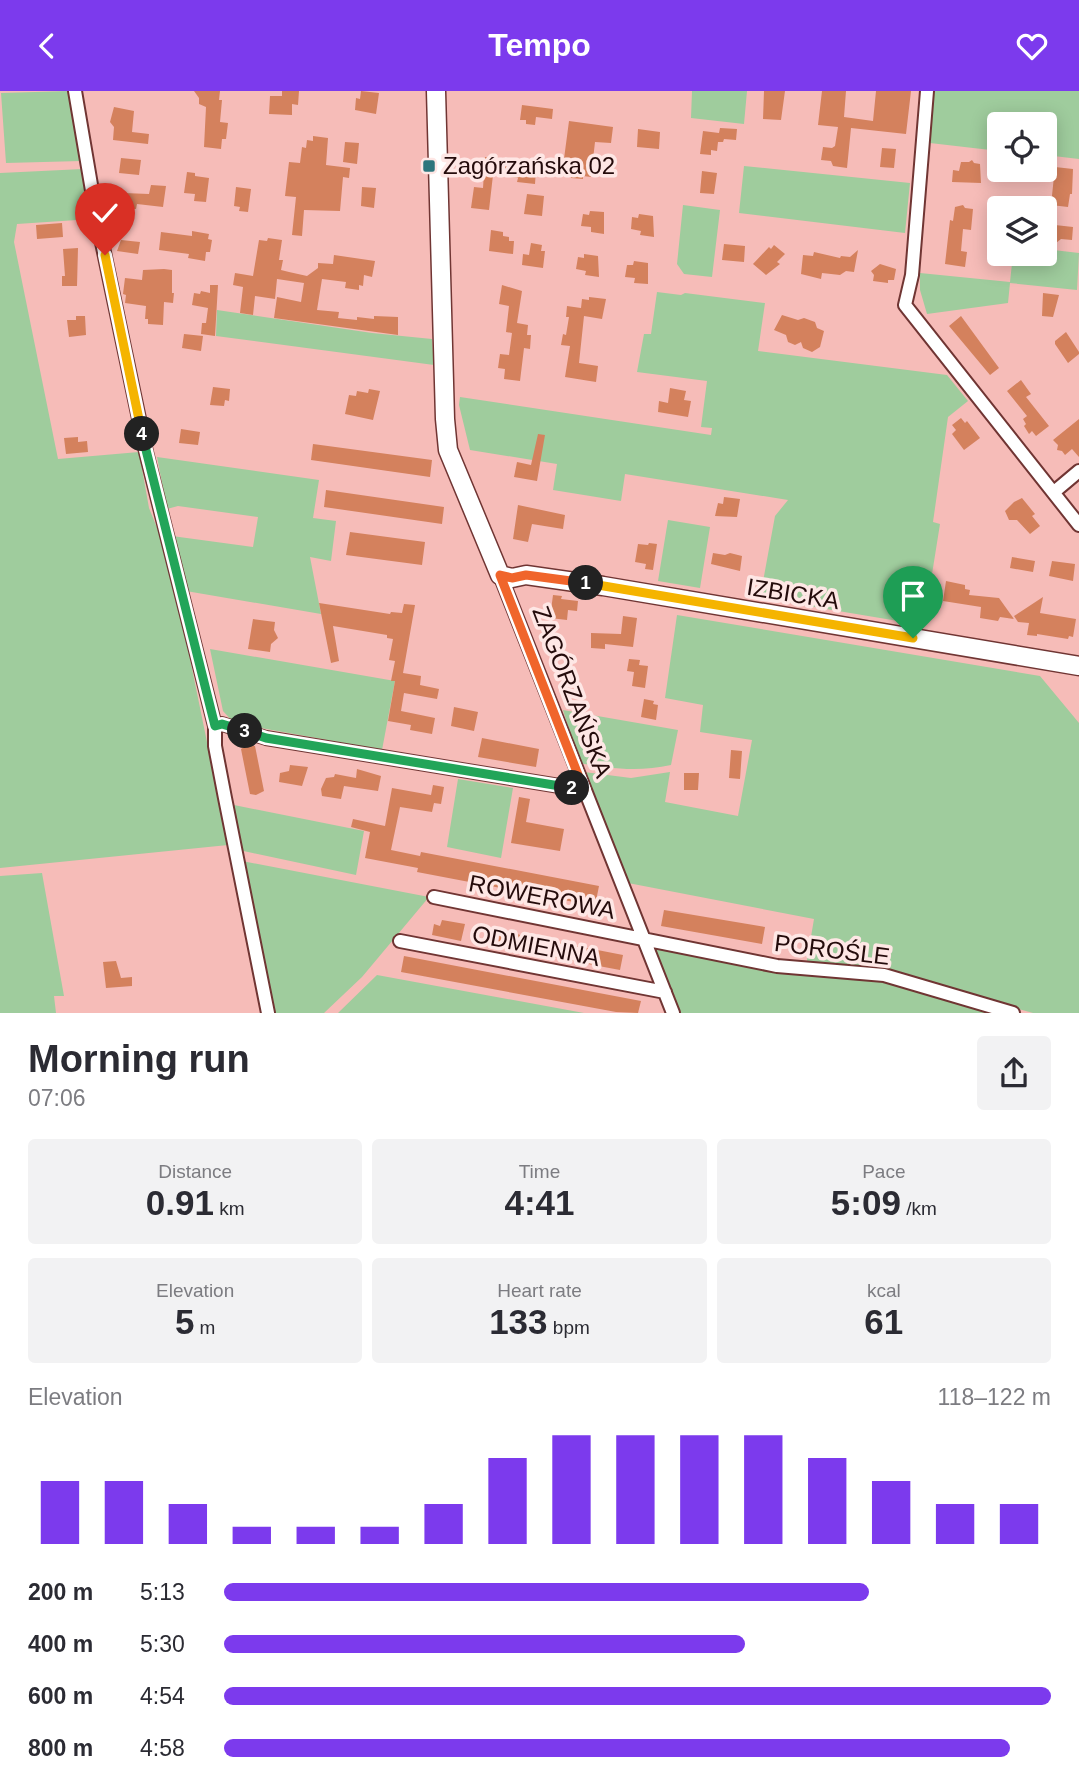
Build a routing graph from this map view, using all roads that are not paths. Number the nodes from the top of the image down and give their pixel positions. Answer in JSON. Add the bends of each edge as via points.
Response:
{"nodes":[{"id":1,"x":75,"y":91,"type":"edge"},
{"id":2,"x":436,"y":91,"type":"edge"},
{"id":3,"x":927,"y":91,"type":"edge"},
{"id":4,"x":1079,"y":471,"type":"edge"},
{"id":5,"x":1054,"y":492,"type":"junction"},
{"id":6,"x":1079,"y":525,"type":"edge"},
{"id":7,"x":500,"y":575,"type":"junction"},
{"id":8,"x":1079,"y":666,"type":"edge"},
{"id":9,"x":215,"y":726,"type":"junction"},
{"id":10,"x":584,"y":790,"type":"junction"},
{"id":11,"x":435,"y":897,"type":"dead end"},
{"id":12,"x":642,"y":938,"type":"junction"},
{"id":13,"x":400,"y":941,"type":"dead end"},
{"id":14,"x":665,"y":992,"type":"junction"},
{"id":15,"x":268,"y":1013,"type":"edge"},
{"id":16,"x":673,"y":1013,"type":"edge"},
{"id":17,"x":1013,"y":1013,"type":"edge"}],
"edges":[{"from":1,"to":9,"type":"street","via":[[146,452]]},
{"from":2,"to":7,"type":"street","name":"ZAGÓRZAŃSKA","via":[[448,450]]},
{"from":3,"to":5,"type":"street","via":[[912,275],[905,305]]},
{"from":4,"to":5,"type":"street"},
{"from":5,"to":6,"type":"street"},
{"from":7,"to":8,"type":"street","name":"IZBICKA","via":[[596,585]]},
{"from":7,"to":10,"type":"street","name":"ZAGÓRZAŃSKA"},
{"from":9,"to":10,"type":"street"},
{"from":9,"to":15,"type":"street","via":[[215,746]]},
{"from":10,"to":12,"type":"street","name":"ZAGÓRZAŃSKA"},
{"from":11,"to":12,"type":"street","name":"ROWEROWA"},
{"from":12,"to":14,"type":"street","name":"ZAGÓRZAŃSKA"},
{"from":12,"to":17,"type":"street","name":"POROŚLE","via":[[777,966],[884,975]]},
{"from":13,"to":14,"type":"street","name":"ODMIENNA"},
{"from":14,"to":16,"type":"street","name":"ZAGÓRZAŃSKA"}]}
